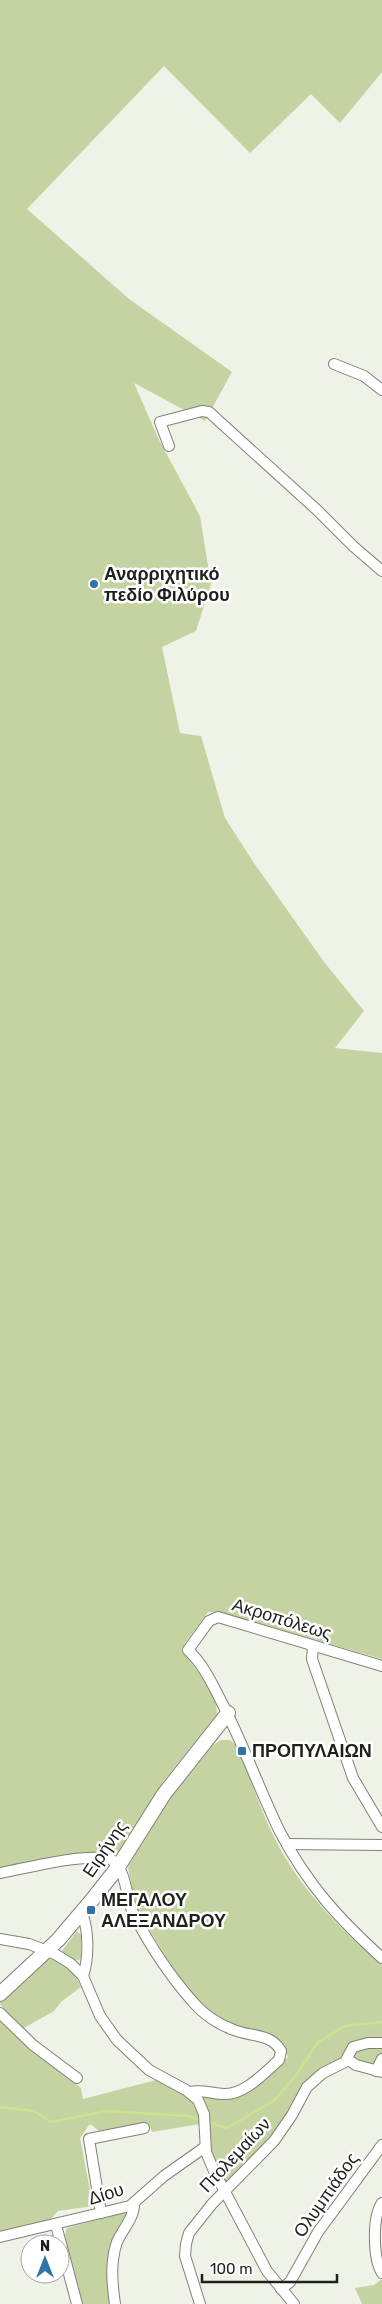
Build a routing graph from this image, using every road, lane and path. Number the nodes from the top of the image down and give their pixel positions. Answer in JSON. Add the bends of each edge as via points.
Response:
{"nodes":[{"id":1,"x":334,"y":364,"type":"dead end"},
{"id":2,"x":382,"y":390,"type":"edge"},
{"id":3,"x":170,"y":446,"type":"dead end"},
{"id":4,"x":382,"y":571,"type":"edge"},
{"id":5,"x":313,"y":1646,"type":"junction"},
{"id":6,"x":382,"y":1666,"type":"edge"},
{"id":7,"x":228,"y":1713,"type":"junction"},
{"id":8,"x":382,"y":1827,"type":"edge"},
{"id":9,"x":287,"y":1844,"type":"junction"},
{"id":10,"x":382,"y":1845,"type":"edge"},
{"id":11,"x":118,"y":1866,"type":"junction"},
{"id":12,"x":0,"y":1873,"type":"edge"},
{"id":13,"x":82,"y":1913,"type":"junction"},
{"id":14,"x":0,"y":1939,"type":"edge"},
{"id":15,"x":47,"y":1951,"type":"junction"},
{"id":16,"x":382,"y":1958,"type":"edge"},
{"id":17,"x":83,"y":1976,"type":"junction"},
{"id":18,"x":0,"y":1994,"type":"edge"},
{"id":19,"x":0,"y":2013,"type":"edge"},
{"id":20,"x":382,"y":2043,"type":"edge"},
{"id":21,"x":382,"y":2059,"type":"edge"},
{"id":22,"x":347,"y":2060,"type":"junction"},
{"id":23,"x":379,"y":2071,"type":"edge"},
{"id":24,"x":77,"y":2078,"type":"dead end"},
{"id":25,"x":190,"y":2092,"type":"junction"},
{"id":26,"x":144,"y":2128,"type":"dead end"},
{"id":27,"x":382,"y":2145,"type":"edge"},
{"id":28,"x":205,"y":2147,"type":"junction"},
{"id":29,"x":224,"y":2192,"type":"junction"},
{"id":30,"x":382,"y":2203,"type":"edge"},
{"id":31,"x":134,"y":2204,"type":"junction"},
{"id":32,"x":101,"y":2213,"type":"junction"},
{"id":33,"x":56,"y":2225,"type":"junction"},
{"id":34,"x":0,"y":2237,"type":"edge"},
{"id":35,"x":382,"y":2273,"type":"edge"},
{"id":36,"x":281,"y":2289,"type":"junction"},
{"id":37,"x":77,"y":2304,"type":"edge"},
{"id":38,"x":115,"y":2304,"type":"edge"},
{"id":39,"x":200,"y":2304,"type":"edge"},
{"id":40,"x":294,"y":2304,"type":"edge"}],
"edges":[{"from":1,"to":2,"type":"street","via":[[364,376]]},
{"from":3,"to":4,"type":"street","via":[[160,422],[209,412]]},
{"from":5,"to":6,"type":"street","name":"Ακροπόλεως"},
{"from":5,"to":7,"type":"street","name":"Ακροπόλεως","via":[[216,1617],[209,1621],[188,1650],[204,1670]]},
{"from":5,"to":8,"type":"street","via":[[313,1662],[352,1775]]},
{"from":7,"to":9,"type":"street"},
{"from":7,"to":11,"type":"street","name":"Ειρήνης","via":[[164,1794]]},
{"from":9,"to":10,"type":"street"},
{"from":9,"to":16,"type":"street","via":[[321,1897]]},
{"from":11,"to":12,"type":"street","via":[[112,1860],[102,1858],[51,1862]]},
{"from":11,"to":13,"type":"street","name":"Ειρήνης"},
{"from":11,"to":25,"type":"street","via":[[137,1920],[164,1964],[193,2002],[228,2028],[271,2040],[282,2053],[279,2060],[236,2093]]},
{"from":13,"to":15,"type":"street","name":"Ειρήνης"},
{"from":13,"to":17,"type":"street","via":[[86,1933]]},
{"from":14,"to":15,"type":"street","via":[[23,1942]]},
{"from":15,"to":17,"type":"street","via":[[66,1960]]},
{"from":15,"to":18,"type":"street","name":"Ειρήνης"},
{"from":17,"to":25,"type":"street","via":[[100,2016],[117,2040],[149,2070]]},
{"from":19,"to":24,"type":"street","via":[[33,2045]]},
{"from":20,"to":22,"type":"street","name":"Πτολεμαίων","via":[[356,2046],[350,2050]]},
{"from":21,"to":23,"type":"street"},
{"from":22,"to":23,"type":"street"},
{"from":22,"to":29,"type":"street","name":"Πτολεμαίων","via":[[323,2073],[310,2085],[274,2141]]},
{"from":25,"to":28,"type":"street","via":[[203,2111]]},
{"from":26,"to":32,"type":"street","via":[[89,2140]]},
{"from":27,"to":36,"type":"street","name":"Ολυμπιάδος","via":[[318,2232],[290,2282]]},
{"from":28,"to":29,"type":"street"},
{"from":28,"to":31,"type":"street","name":"Δίου","via":[[164,2176]]},
{"from":29,"to":36,"type":"street","via":[[267,2271]]},
{"from":29,"to":39,"type":"street","name":"Πτολεμαίων","via":[[198,2220],[186,2241],[188,2268]]},
{"from":30,"to":35,"type":"street","via":[[376,2216],[377,2257]]},
{"from":31,"to":32,"type":"street","name":"Δίου"},
{"from":31,"to":38,"type":"street","via":[[114,2253]]},
{"from":32,"to":33,"type":"street","name":"Δίου"},
{"from":33,"to":34,"type":"street","name":"Δίου"},
{"from":33,"to":37,"type":"street"},
{"from":36,"to":40,"type":"street"}]}
